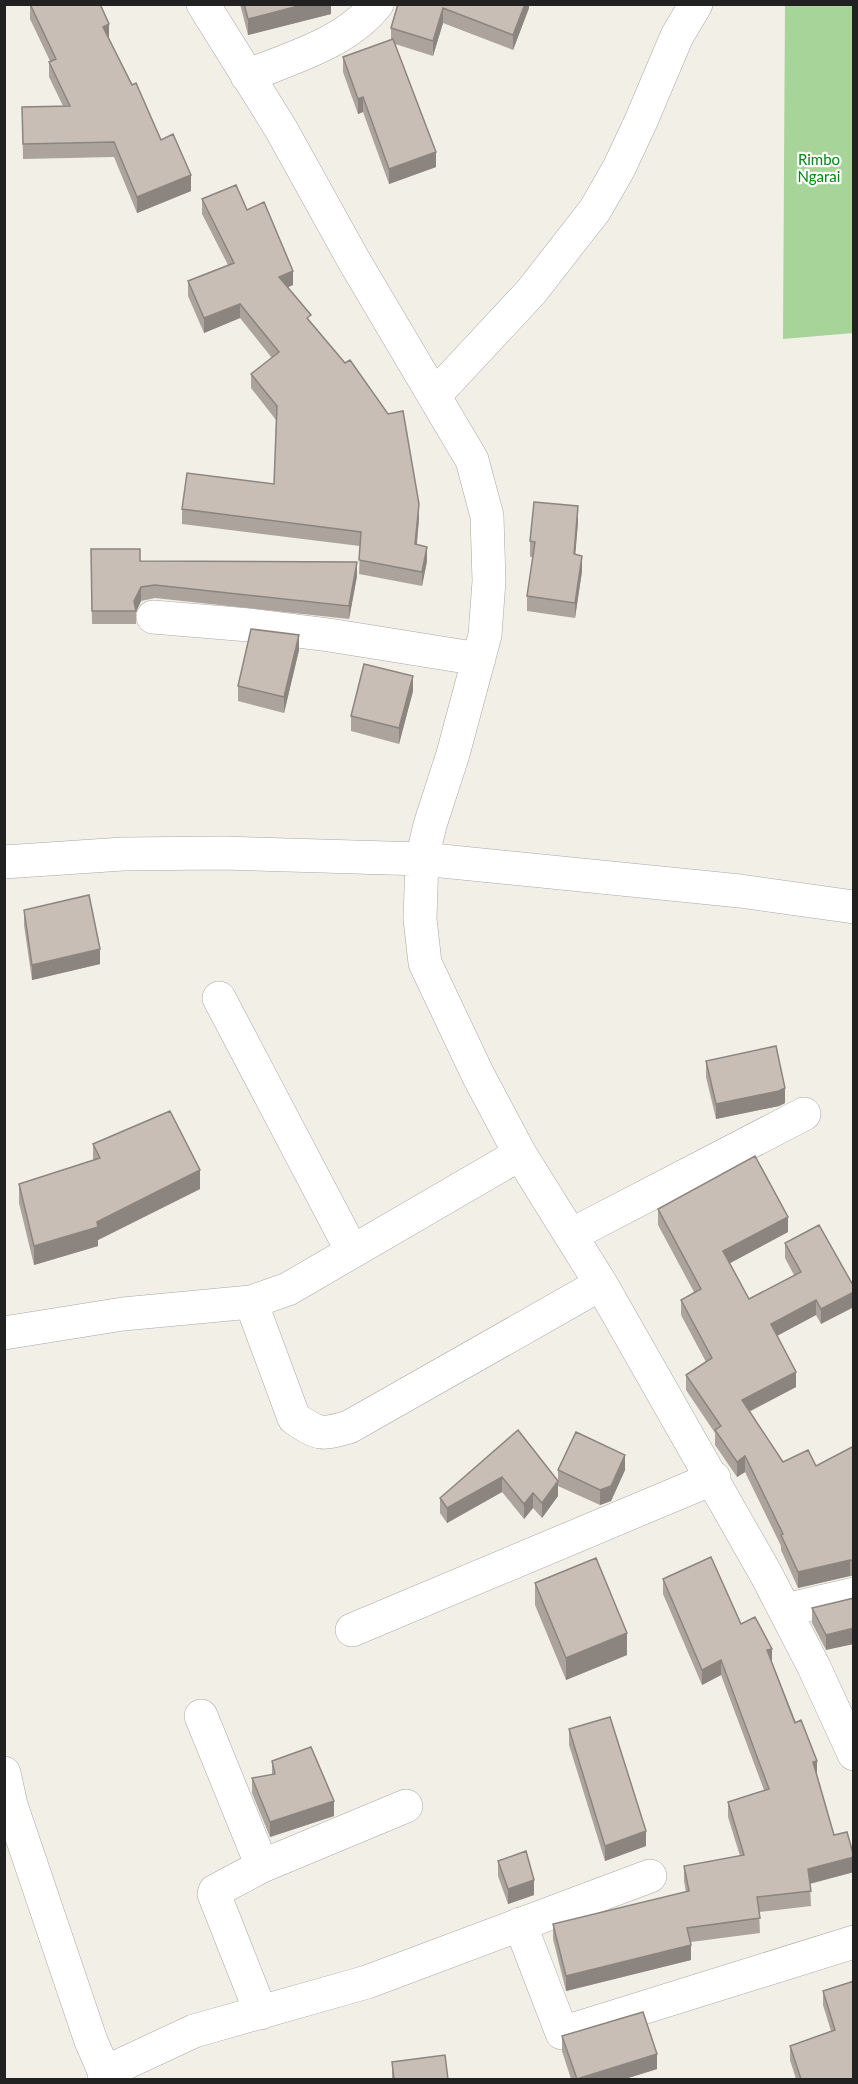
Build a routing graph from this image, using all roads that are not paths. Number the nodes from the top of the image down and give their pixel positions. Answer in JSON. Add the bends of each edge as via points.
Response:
{"nodes":[{"id":1,"x":203,"y":4,"type":"edge"},
{"id":2,"x":377,"y":4,"type":"edge"},
{"id":3,"x":696,"y":4,"type":"edge"},
{"id":4,"x":248,"y":76,"type":"junction"},
{"id":5,"x":435,"y":395,"type":"junction"},
{"id":6,"x":153,"y":617,"type":"dead end"},
{"id":7,"x":479,"y":659,"type":"junction"},
{"id":8,"x":422,"y":859,"type":"junction"},
{"id":9,"x":4,"y":862,"type":"edge"},
{"id":10,"x":854,"y":907,"type":"edge"},
{"id":11,"x":219,"y":998,"type":"dead end"},
{"id":12,"x":804,"y":1114,"type":"dead end"},
{"id":13,"x":520,"y":1155,"type":"junction"},
{"id":14,"x":571,"y":1235,"type":"junction"},
{"id":15,"x":352,"y":1251,"type":"junction"},
{"id":16,"x":601,"y":1284,"type":"junction"},
{"id":17,"x":251,"y":1302,"type":"junction"},
{"id":18,"x":4,"y":1333,"type":"edge"},
{"id":19,"x":714,"y":1478,"type":"junction"},
{"id":20,"x":854,"y":1594,"type":"edge"},
{"id":21,"x":785,"y":1610,"type":"junction"},
{"id":22,"x":352,"y":1630,"type":"dead end"},
{"id":23,"x":201,"y":1716,"type":"dead end"},
{"id":24,"x":854,"y":1754,"type":"edge"},
{"id":25,"x":4,"y":1773,"type":"edge"},
{"id":26,"x":406,"y":1806,"type":"dead end"},
{"id":27,"x":262,"y":1866,"type":"junction"},
{"id":28,"x":650,"y":1876,"type":"dead end"},
{"id":29,"x":520,"y":1924,"type":"junction"},
{"id":30,"x":854,"y":1942,"type":"edge"},
{"id":31,"x":261,"y":2013,"type":"junction"},
{"id":32,"x":106,"y":2076,"type":"edge"}],
"edges":[{"from":1,"to":4,"type":"street"},
{"from":2,"to":4,"type":"street","via":[[348,30],[326,43]]},
{"from":3,"to":5,"type":"street","via":[[677,36],[619,168],[595,210],[531,292]]},
{"from":4,"to":5,"type":"street"},
{"from":5,"to":7,"type":"street","via":[[472,460],[487,516],[486,636]]},
{"from":6,"to":7,"type":"street","via":[[318,634]]},
{"from":7,"to":8,"type":"street"},
{"from":8,"to":9,"type":"street","via":[[223,853],[123,854]]},
{"from":8,"to":10,"type":"street","via":[[740,891]]},
{"from":8,"to":13,"type":"street","via":[[420,919],[425,963]]},
{"from":11,"to":15,"type":"street"},
{"from":12,"to":14,"type":"street"},
{"from":13,"to":14,"type":"street"},
{"from":13,"to":15,"type":"street"},
{"from":14,"to":16,"type":"street"},
{"from":15,"to":17,"type":"street","via":[[288,1289]]},
{"from":16,"to":17,"type":"street","via":[[349,1427],[324,1434],[294,1418]]},
{"from":16,"to":19,"type":"street"},
{"from":17,"to":18,"type":"street","via":[[123,1314]]},
{"from":19,"to":21,"type":"street"},
{"from":19,"to":22,"type":"street"},
{"from":20,"to":21,"type":"street"},
{"from":21,"to":24,"type":"street"},
{"from":23,"to":27,"type":"street"},
{"from":25,"to":32,"type":"street","via":[[11,1805]]},
{"from":26,"to":27,"type":"street"},
{"from":27,"to":31,"type":"street","via":[[214,1894]]},
{"from":28,"to":29,"type":"street"},
{"from":29,"to":30,"type":"street","via":[[562,2033]]},
{"from":29,"to":31,"type":"street","via":[[367,1982]]},
{"from":31,"to":32,"type":"street","via":[[194,2031]]}]}
